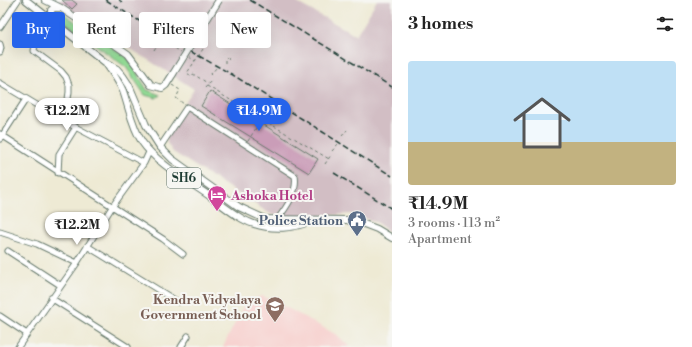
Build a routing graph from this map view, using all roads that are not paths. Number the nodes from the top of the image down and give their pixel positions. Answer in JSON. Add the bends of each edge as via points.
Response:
{"nodes":[{"id":1,"x":18,"y":0,"type":"edge"},
{"id":2,"x":26,"y":0,"type":"edge"},
{"id":3,"x":45,"y":0,"type":"edge"},
{"id":4,"x":220,"y":0,"type":"edge"},
{"id":5,"x":60,"y":8,"type":"junction"},
{"id":6,"x":42,"y":12,"type":"edge"},
{"id":7,"x":51,"y":12,"type":"edge"},
{"id":8,"x":0,"y":27,"type":"edge"},
{"id":9,"x":65,"y":30,"type":"edge"},
{"id":10,"x":0,"y":44,"type":"edge"},
{"id":11,"x":34,"y":48,"type":"edge"},
{"id":12,"x":0,"y":52,"type":"edge"},
{"id":13,"x":106,"y":63,"type":"junction"},
{"id":14,"x":0,"y":83,"type":"edge"},
{"id":15,"x":26,"y":99,"type":"junction"},
{"id":16,"x":60,"y":119,"type":"junction"},
{"id":17,"x":76,"y":127,"type":"junction"},
{"id":18,"x":1,"y":136,"type":"edge"},
{"id":19,"x":160,"y":147,"type":"junction"},
{"id":20,"x":149,"y":152,"type":"junction"},
{"id":21,"x":144,"y":163,"type":"junction"},
{"id":22,"x":58,"y":173,"type":"junction"},
{"id":23,"x":112,"y":207,"type":"junction"},
{"id":24,"x":277,"y":220,"type":"junction"},
{"id":25,"x":312,"y":220,"type":"junction"},
{"id":26,"x":0,"y":232,"type":"edge"},
{"id":27,"x":392,"y":238,"type":"edge"},
{"id":28,"x":87,"y":246,"type":"junction"},
{"id":29,"x":8,"y":251,"type":"dead end"},
{"id":30,"x":183,"y":254,"type":"dead end"},
{"id":31,"x":77,"y":263,"type":"junction"},
{"id":32,"x":60,"y":285,"type":"junction"},
{"id":33,"x":51,"y":298,"type":"junction"},
{"id":34,"x":178,"y":302,"type":"dead end"},
{"id":35,"x":0,"y":316,"type":"edge"},
{"id":36,"x":27,"y":334,"type":"junction"},
{"id":37,"x":188,"y":336,"type":"dead end"},
{"id":38,"x":18,"y":347,"type":"edge"},
{"id":39,"x":128,"y":347,"type":"edge"},
{"id":40,"x":181,"y":347,"type":"edge"}],
"edges":[{"from":1,"to":8,"type":"street"},
{"from":2,"to":6,"type":"main road","number":"SH6"},
{"from":3,"to":5,"type":"main road"},
{"from":4,"to":5,"type":"main road","bridge":true,"via":[[162,88],[151,85],[128,54]]},
{"from":5,"to":7,"type":"main road","via":[[54,8]]},
{"from":9,"to":13,"type":"main road","number":"SH6"},
{"from":10,"to":12,"type":"street"},
{"from":11,"to":16,"type":"street","via":[[37,54],[61,70],[66,77],[69,92]]},
{"from":13,"to":19,"type":"main road","number":"SH6","via":[[117,69],[129,85],[146,125]]},
{"from":13,"to":20,"type":"main road","number":"SH6","via":[[119,83],[141,142]]},
{"from":14,"to":15,"type":"street"},
{"from":15,"to":16,"type":"street"},
{"from":15,"to":18,"type":"street"},
{"from":16,"to":17,"type":"street"},
{"from":17,"to":21,"type":"street"},
{"from":17,"to":22,"type":"street","via":[[59,154]]},
{"from":18,"to":22,"type":"street"},
{"from":19,"to":24,"type":"main road","number":"SH6","via":[[172,159],[239,207],[265,219]]},
{"from":19,"to":24,"type":"street","via":[[187,107],[295,176],[296,184],[292,194]]},
{"from":20,"to":21,"type":"street"},
{"from":20,"to":25,"type":"main road","number":"SH6","via":[[253,224],[279,228],[304,224]]},
{"from":21,"to":23,"type":"street"},
{"from":22,"to":23,"type":"street"},
{"from":23,"to":28,"type":"street"},
{"from":23,"to":30,"type":"street"},
{"from":24,"to":25,"type":"main road","number":"SH6"},
{"from":25,"to":27,"type":"main road","number":"SH6","via":[[347,220],[377,229]]},
{"from":26,"to":31,"type":"street","via":[[37,244]]},
{"from":28,"to":31,"type":"street"},
{"from":28,"to":34,"type":"street"},
{"from":29,"to":32,"type":"street"},
{"from":31,"to":32,"type":"street"},
{"from":32,"to":33,"type":"street"},
{"from":33,"to":36,"type":"street"},
{"from":33,"to":39,"type":"street"},
{"from":35,"to":36,"type":"street"},
{"from":36,"to":38,"type":"street"},
{"from":37,"to":40,"type":"street"}]}
